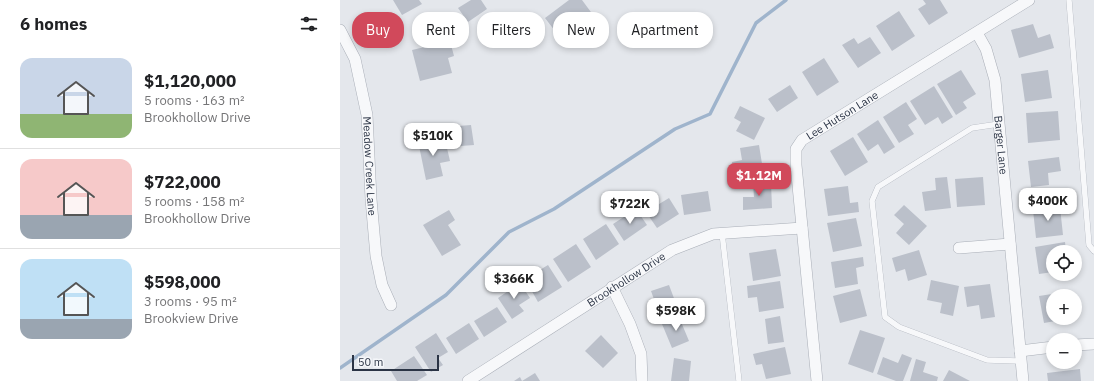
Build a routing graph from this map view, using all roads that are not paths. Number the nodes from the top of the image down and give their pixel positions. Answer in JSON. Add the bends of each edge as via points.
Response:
{"nodes":[{"id":1,"x":1029,"y":0,"type":"edge"},
{"id":2,"x":1069,"y":0,"type":"edge"},
{"id":3,"x":340,"y":30,"type":"edge"},
{"id":4,"x":977,"y":33,"type":"junction"},
{"id":5,"x":999,"y":124,"type":"junction"},
{"id":6,"x":802,"y":228,"type":"junction"},
{"id":7,"x":722,"y":233,"type":"junction"},
{"id":8,"x":1010,"y":244,"type":"junction"},
{"id":9,"x":959,"y":248,"type":"dead end"},
{"id":10,"x":1094,"y":251,"type":"edge"},
{"id":11,"x":612,"y":288,"type":"junction"},
{"id":12,"x":391,"y":305,"type":"dead end"},
{"id":13,"x":1094,"y":344,"type":"edge"},
{"id":14,"x":1082,"y":345,"type":"edge"},
{"id":15,"x":1046,"y":349,"type":"edge"},
{"id":16,"x":1021,"y":356,"type":"junction"},
{"id":17,"x":468,"y":381,"type":"edge"},
{"id":18,"x":642,"y":381,"type":"edge"},
{"id":19,"x":739,"y":381,"type":"edge"},
{"id":20,"x":817,"y":381,"type":"edge"},
{"id":21,"x":1023,"y":381,"type":"edge"}],
"edges":[{"from":1,"to":4,"type":"street","name":"Lee Hutson Lane"},
{"from":2,"to":10,"type":"lane","via":[[1090,245]]},
{"from":3,"to":12,"type":"street","name":"Meadow Creek Lane","via":[[355,59],[367,115],[376,256],[382,285]]},
{"from":4,"to":5,"type":"street","name":"Barger Lane","via":[[986,49],[995,80]]},
{"from":4,"to":6,"type":"street","name":"Lee Hutson Lane","via":[[802,140],[796,149],[796,165]]},
{"from":5,"to":8,"type":"street","name":"Barger Lane"},
{"from":5,"to":16,"type":"lane","via":[[972,128],[878,188],[872,201],[885,317],[899,327],[987,360]]},
{"from":6,"to":7,"type":"street","name":"Brookhollow Drive"},
{"from":6,"to":20,"type":"street","name":"Lee Hutson Lane"},
{"from":7,"to":11,"type":"street","name":"Brookhollow Drive","via":[[672,250]]},
{"from":7,"to":19,"type":"lane"},
{"from":8,"to":9,"type":"street"},
{"from":8,"to":16,"type":"street","name":"Barger Lane"},
{"from":11,"to":17,"type":"street","name":"Brookhollow Drive"},
{"from":11,"to":18,"type":"street","via":[[641,354]]},
{"from":13,"to":14,"type":"street"},
{"from":15,"to":16,"type":"street"},
{"from":16,"to":21,"type":"street","name":"Barger Lane"}]}
